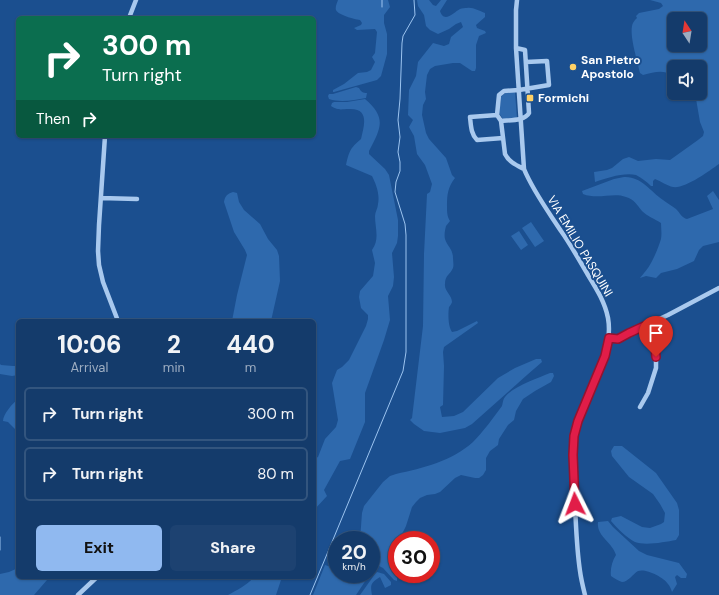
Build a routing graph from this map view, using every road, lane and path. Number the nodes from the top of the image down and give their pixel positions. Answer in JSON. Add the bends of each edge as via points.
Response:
{"nodes":[{"id":1,"x":136,"y":0,"type":"edge"},
{"id":2,"x":517,"y":0,"type":"edge"},
{"id":3,"x":131,"y":16,"type":"edge"},
{"id":4,"x":516,"y":48,"type":"junction"},
{"id":5,"x":526,"y":62,"type":"junction"},
{"id":6,"x":528,"y":88,"type":"junction"},
{"id":7,"x":519,"y":90,"type":"junction"},
{"id":8,"x":497,"y":115,"type":"junction"},
{"id":9,"x":520,"y":119,"type":"junction"},
{"id":10,"x":501,"y":121,"type":"junction"},
{"id":11,"x":105,"y":138,"type":"edge"},
{"id":12,"x":503,"y":138,"type":"junction"},
{"id":13,"x":524,"y":169,"type":"junction"},
{"id":14,"x":101,"y":198,"type":"junction"},
{"id":15,"x":137,"y":199,"type":"dead end"},
{"id":16,"x":719,"y":288,"type":"edge"},
{"id":17,"x":117,"y":319,"type":"edge"},
{"id":18,"x":651,"y":323,"type":"junction"},
{"id":19,"x":609,"y":338,"type":"junction"},
{"id":20,"x":640,"y":408,"type":"dead end"},
{"id":21,"x":96,"y":579,"type":"edge"},
{"id":22,"x":78,"y":595,"type":"edge"},
{"id":23,"x":585,"y":595,"type":"edge"}],
"edges":[{"from":1,"to":3,"type":"street"},
{"from":2,"to":4,"type":"street","name":"VIA EMILIO PASQUINI"},
{"from":4,"to":5,"type":"street","via":[[525,50]]},
{"from":4,"to":7,"type":"street","name":"VIA EMILIO PASQUINI"},
{"from":5,"to":6,"type":"street"},
{"from":5,"to":6,"type":"street","via":[[547,61],[549,84]]},
{"from":6,"to":7,"type":"street"},
{"from":6,"to":9,"type":"street","via":[[529,113]]},
{"from":7,"to":8,"type":"street","via":[[501,93]]},
{"from":7,"to":9,"type":"street","name":"VIA EMILIO PASQUINI"},
{"from":8,"to":10,"type":"street"},
{"from":8,"to":12,"type":"street","via":[[470,117],[472,134],[478,140]]},
{"from":9,"to":10,"type":"street"},
{"from":9,"to":13,"type":"street","name":"VIA EMILIO PASQUINI"},
{"from":10,"to":12,"type":"street"},
{"from":11,"to":14,"type":"street"},
{"from":12,"to":13,"type":"street","via":[[507,159]]},
{"from":13,"to":19,"type":"street","name":"VIA EMILIO PASQUINI","via":[[539,199],[602,300],[608,317]]},
{"from":14,"to":15,"type":"street"},
{"from":14,"to":17,"type":"street","via":[[98,251],[100,269]]},
{"from":16,"to":18,"type":"street"},
{"from":18,"to":19,"type":"street","via":[[618,339]]},
{"from":18,"to":20,"type":"street","via":[[656,368]]},
{"from":19,"to":23,"type":"street","name":"VIA EMILIO PASQUINI","via":[[605,356],[574,436],[576,532]]},
{"from":21,"to":22,"type":"street"}]}
